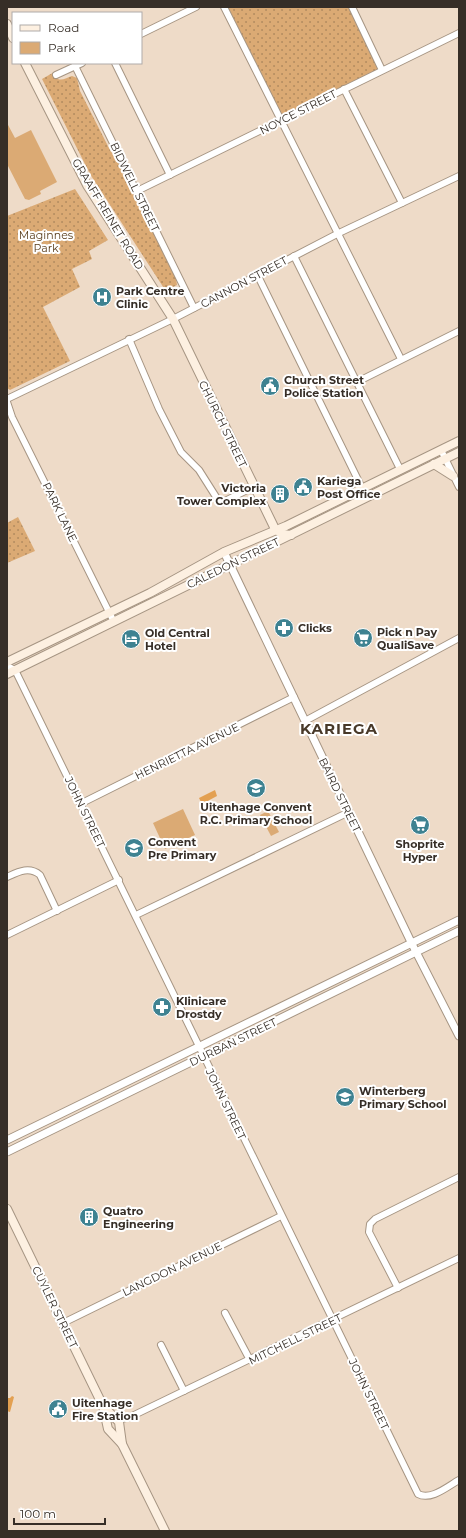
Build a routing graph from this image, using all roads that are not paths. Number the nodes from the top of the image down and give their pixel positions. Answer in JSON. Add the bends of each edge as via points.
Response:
{"nodes":[{"id":1,"x":196,"y":7,"type":"edge"},
{"id":2,"x":224,"y":7,"type":"edge"},
{"id":3,"x":352,"y":7,"type":"edge"},
{"id":4,"x":7,"y":24,"type":"edge"},
{"id":5,"x":459,"y":33,"type":"edge"},
{"id":6,"x":142,"y":34,"type":"edge"},
{"id":7,"x":10,"y":36,"type":"edge"},
{"id":8,"x":26,"y":64,"type":"edge"},
{"id":9,"x":78,"y":64,"type":"edge"},
{"id":10,"x":115,"y":64,"type":"edge"},
{"id":11,"x":382,"y":70,"type":"junction"},
{"id":12,"x":56,"y":75,"type":"dead end"},
{"id":13,"x":344,"y":89,"type":"junction"},
{"id":14,"x":280,"y":121,"type":"junction"},
{"id":15,"x":170,"y":175,"type":"junction"},
{"id":16,"x":459,"y":176,"type":"edge"},
{"id":17,"x":137,"y":191,"type":"junction"},
{"id":18,"x":402,"y":203,"type":"junction"},
{"id":19,"x":339,"y":233,"type":"junction"},
{"id":20,"x":294,"y":256,"type":"junction"},
{"id":21,"x":257,"y":274,"type":"junction"},
{"id":22,"x":194,"y":308,"type":"junction"},
{"id":23,"x":173,"y":319,"type":"junction"},
{"id":24,"x":459,"y":331,"type":"edge"},
{"id":25,"x":129,"y":340,"type":"junction"},
{"id":26,"x":401,"y":359,"type":"junction"},
{"id":27,"x":357,"y":382,"type":"junction"},
{"id":28,"x":7,"y":401,"type":"edge"},
{"id":29,"x":459,"y":441,"type":"edge"},
{"id":30,"x":441,"y":450,"type":"junction"},
{"id":31,"x":459,"y":452,"type":"edge"},
{"id":32,"x":445,"y":459,"type":"junction"},
{"id":33,"x":434,"y":464,"type":"junction"},
{"id":34,"x":400,"y":469,"type":"junction"},
{"id":35,"x":453,"y":476,"type":"junction"},
{"id":36,"x":254,"y":487,"type":"junction"},
{"id":37,"x":459,"y":487,"type":"edge"},
{"id":38,"x":362,"y":488,"type":"junction"},
{"id":39,"x":275,"y":529,"type":"junction"},
{"id":40,"x":291,"y":535,"type":"junction"},
{"id":41,"x":270,"y":545,"type":"junction"},
{"id":42,"x":224,"y":552,"type":"junction"},
{"id":43,"x":230,"y":564,"type":"junction"},
{"id":44,"x":109,"y":613,"type":"junction"},
{"id":45,"x":114,"y":622,"type":"junction"},
{"id":46,"x":459,"y":638,"type":"edge"},
{"id":47,"x":7,"y":662,"type":"edge"},
{"id":48,"x":7,"y":666,"type":"edge"},
{"id":49,"x":15,"y":670,"type":"junction"},
{"id":50,"x":7,"y":674,"type":"edge"},
{"id":51,"x":294,"y":697,"type":"junction"},
{"id":52,"x":305,"y":721,"type":"junction"},
{"id":53,"x":80,"y":804,"type":"junction"},
{"id":54,"x":349,"y":812,"type":"junction"},
{"id":55,"x":7,"y":877,"type":"edge"},
{"id":56,"x":119,"y":880,"type":"junction"},
{"id":57,"x":57,"y":912,"type":"junction"},
{"id":58,"x":136,"y":915,"type":"junction"},
{"id":59,"x":459,"y":920,"type":"edge"},
{"id":60,"x":459,"y":931,"type":"edge"},
{"id":61,"x":7,"y":935,"type":"edge"},
{"id":62,"x":411,"y":942,"type":"junction"},
{"id":63,"x":417,"y":952,"type":"junction"},
{"id":64,"x":459,"y":1036,"type":"edge"},
{"id":65,"x":200,"y":1046,"type":"junction"},
{"id":66,"x":204,"y":1056,"type":"junction"},
{"id":67,"x":7,"y":1140,"type":"edge"},
{"id":68,"x":7,"y":1152,"type":"edge"},
{"id":69,"x":459,"y":1177,"type":"edge"},
{"id":70,"x":7,"y":1209,"type":"edge"},
{"id":71,"x":282,"y":1216,"type":"junction"},
{"id":72,"x":459,"y":1258,"type":"edge"},
{"id":73,"x":398,"y":1288,"type":"junction"},
{"id":74,"x":225,"y":1313,"type":"dead end"},
{"id":75,"x":334,"y":1320,"type":"junction"},
{"id":76,"x":63,"y":1323,"type":"junction"},
{"id":77,"x":161,"y":1344,"type":"dead end"},
{"id":78,"x":250,"y":1360,"type":"junction"},
{"id":79,"x":184,"y":1390,"type":"junction"},
{"id":80,"x":116,"y":1424,"type":"junction"},
{"id":81,"x":122,"y":1444,"type":"junction"},
{"id":82,"x":459,"y":1480,"type":"edge"},
{"id":83,"x":165,"y":1531,"type":"edge"}],
"edges":[{"from":1,"to":6,"type":"street"},
{"from":2,"to":14,"type":"street"},
{"from":3,"to":11,"type":"street"},
{"from":4,"to":7,"type":"main road"},
{"from":5,"to":11,"type":"street","name":"NOYCE STREET"},
{"from":8,"to":23,"type":"main road","name":"GRAAFF REINET ROAD","via":[[88,184]]},
{"from":9,"to":12,"type":"street"},
{"from":9,"to":17,"type":"street","name":"BIDWELL STREET"},
{"from":10,"to":15,"type":"street"},
{"from":11,"to":13,"type":"street","name":"NOYCE STREET"},
{"from":13,"to":14,"type":"street","name":"NOYCE STREET"},
{"from":13,"to":18,"type":"street"},
{"from":14,"to":15,"type":"street","name":"NOYCE STREET"},
{"from":14,"to":19,"type":"street"},
{"from":15,"to":17,"type":"street","name":"NOYCE STREET"},
{"from":16,"to":18,"type":"street","name":"CANNON STREET"},
{"from":17,"to":22,"type":"street","name":"BIDWELL STREET"},
{"from":18,"to":19,"type":"street","name":"CANNON STREET"},
{"from":19,"to":20,"type":"street","name":"CANNON STREET"},
{"from":19,"to":26,"type":"street"},
{"from":20,"to":21,"type":"street","name":"CANNON STREET"},
{"from":20,"to":27,"type":"street"},
{"from":21,"to":22,"type":"street","name":"CANNON STREET"},
{"from":21,"to":38,"type":"street"},
{"from":22,"to":23,"type":"street","name":"CANNON STREET"},
{"from":23,"to":25,"type":"street","name":"CANNON STREET"},
{"from":23,"to":36,"type":"main road","name":"CHURCH STREET"},
{"from":24,"to":26,"type":"street"},
{"from":25,"to":28,"type":"street","name":"CANNON STREET"},
{"from":25,"to":36,"type":"street","via":[[181,452],[199,470],[218,500],[222,502]]},
{"from":26,"to":27,"type":"street"},
{"from":27,"to":34,"type":"street"},
{"from":28,"to":44,"type":"street","name":"PARK LANE","via":[[12,417]]},
{"from":29,"to":30,"type":"main road","name":"CALEDON STREET"},
{"from":30,"to":32,"type":"street"},
{"from":30,"to":34,"type":"main road","name":"CALEDON STREET"},
{"from":31,"to":32,"type":"main road","name":"CALEDON STREET"},
{"from":32,"to":33,"type":"main road","name":"CALEDON STREET"},
{"from":32,"to":35,"type":"street"},
{"from":33,"to":35,"type":"main road"},
{"from":33,"to":40,"type":"main road","name":"CALEDON STREET"},
{"from":34,"to":38,"type":"main road","name":"CALEDON STREET"},
{"from":35,"to":37,"type":"street"},
{"from":36,"to":39,"type":"main road","name":"CHURCH STREET"},
{"from":38,"to":39,"type":"main road","name":"CALEDON STREET"},
{"from":39,"to":40,"type":"main road","via":[[282,534]]},
{"from":39,"to":41,"type":"main road"},
{"from":39,"to":42,"type":"main road","name":"CALEDON STREET"},
{"from":40,"to":41,"type":"main road","name":"CALEDON STREET"},
{"from":41,"to":43,"type":"main road","name":"CALEDON STREET"},
{"from":42,"to":43,"type":"street","name":"BAIRD STREET"},
{"from":42,"to":44,"type":"main road","name":"CALEDON STREET"},
{"from":43,"to":45,"type":"main road","name":"CALEDON STREET"},
{"from":43,"to":51,"type":"street","name":"BAIRD STREET"},
{"from":44,"to":45,"type":"street","name":"PARK LANE"},
{"from":44,"to":47,"type":"main road","name":"CALEDON STREET"},
{"from":45,"to":49,"type":"main road","name":"CALEDON STREET"},
{"from":46,"to":52,"type":"street"},
{"from":48,"to":49,"type":"street"},
{"from":49,"to":50,"type":"main road","name":"CALEDON STREET"},
{"from":49,"to":53,"type":"street","name":"JOHN STREET"},
{"from":51,"to":52,"type":"street","name":"BAIRD STREET"},
{"from":51,"to":53,"type":"street","name":"HENRIETTA AVENUE"},
{"from":52,"to":54,"type":"street","name":"BAIRD STREET"},
{"from":53,"to":56,"type":"street","name":"JOHN STREET"},
{"from":54,"to":58,"type":"street"},
{"from":54,"to":62,"type":"street","name":"BAIRD STREET"},
{"from":55,"to":57,"type":"street","via":[[24,870],[38,873]]},
{"from":56,"to":57,"type":"street"},
{"from":56,"to":58,"type":"street","name":"JOHN STREET"},
{"from":57,"to":61,"type":"street"},
{"from":58,"to":65,"type":"street","name":"JOHN STREET"},
{"from":59,"to":62,"type":"street","name":"DURBAN STREET"},
{"from":60,"to":63,"type":"street","name":"DURBAN STREET"},
{"from":62,"to":63,"type":"street","name":"BAIRD STREET"},
{"from":62,"to":65,"type":"street","name":"DURBAN STREET"},
{"from":63,"to":64,"type":"street","name":"BAIRD STREET"},
{"from":63,"to":66,"type":"street","name":"DURBAN STREET"},
{"from":65,"to":66,"type":"street","name":"JOHN STREET"},
{"from":65,"to":67,"type":"street","name":"DURBAN STREET"},
{"from":66,"to":68,"type":"street","name":"DURBAN STREET"},
{"from":66,"to":71,"type":"street","name":"JOHN STREET"},
{"from":69,"to":73,"type":"street","via":[[378,1217],[371,1223],[369,1232]]},
{"from":70,"to":76,"type":"main road","name":"CUYLER STREET"},
{"from":71,"to":75,"type":"street","name":"JOHN STREET"},
{"from":71,"to":76,"type":"street","name":"LANGDON AVENUE"},
{"from":72,"to":73,"type":"street","name":"MITCHELL STREET"},
{"from":73,"to":75,"type":"street","name":"MITCHELL STREET"},
{"from":74,"to":78,"type":"street"},
{"from":75,"to":78,"type":"street","name":"MITCHELL STREET"},
{"from":75,"to":82,"type":"street","name":"JOHN STREET","via":[[418,1494],[431,1495]]},
{"from":76,"to":80,"type":"main road","name":"CUYLER STREET","via":[[103,1406]]},
{"from":77,"to":79,"type":"street"},
{"from":78,"to":79,"type":"street","name":"MITCHELL STREET"},
{"from":79,"to":80,"type":"street","name":"MITCHELL STREET"},
{"from":80,"to":81,"type":"main road","name":"CUYLER STREET"},
{"from":80,"to":81,"type":"main road","name":"CUYLER STREET","via":[[108,1429]]},
{"from":81,"to":83,"type":"main road","name":"CUYLER STREET"}]}
